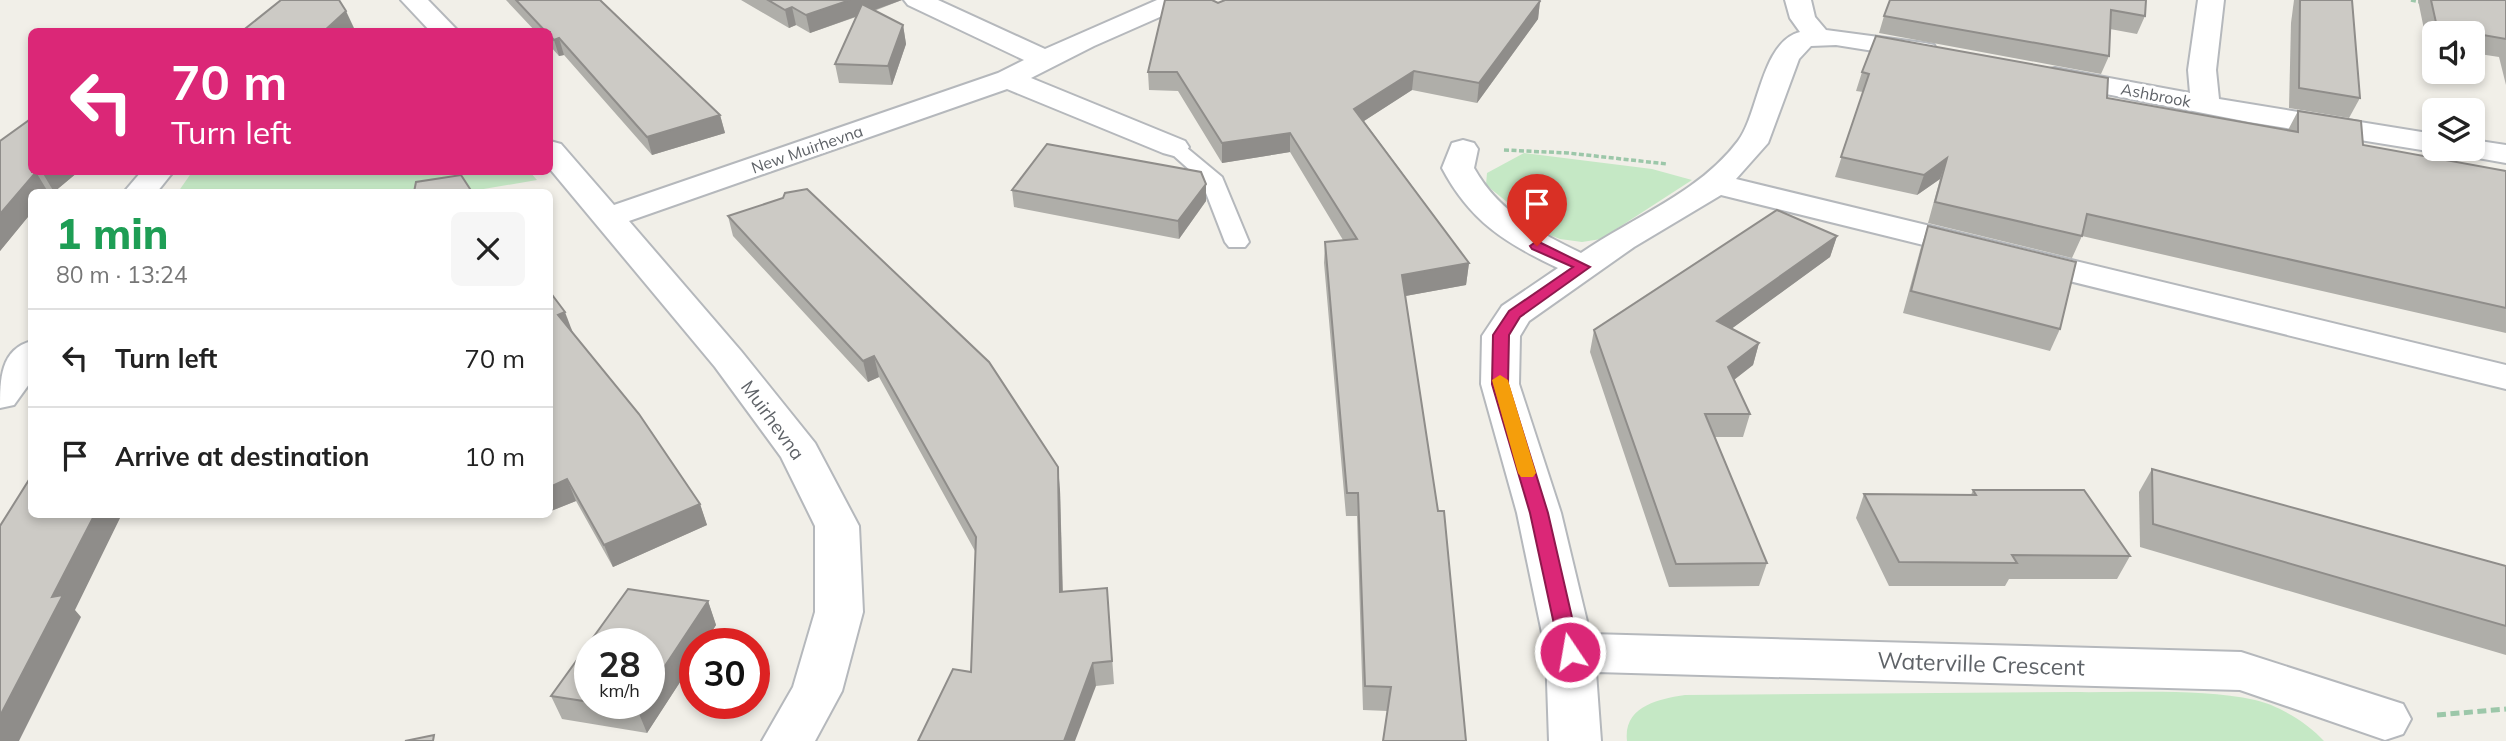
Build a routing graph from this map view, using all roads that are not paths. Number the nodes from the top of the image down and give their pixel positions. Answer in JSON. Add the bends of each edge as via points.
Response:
{"nodes":[{"id":1,"x":414,"y":0,"type":"edge"},
{"id":2,"x":917,"y":0,"type":"edge"},
{"id":3,"x":1178,"y":0,"type":"edge"},
{"id":4,"x":1798,"y":0,"type":"edge"},
{"id":5,"x":2211,"y":0,"type":"edge"},
{"id":6,"x":442,"y":28,"type":"edge"},
{"id":7,"x":1819,"y":38,"type":"junction"},
{"id":8,"x":1944,"y":55,"type":"edge"},
{"id":9,"x":1044,"y":59,"type":"junction"},
{"id":10,"x":2026,"y":70,"type":"edge"},
{"id":11,"x":1008,"y":79,"type":"junction"},
{"id":12,"x":2205,"y":104,"type":"junction"},
{"id":13,"x":2422,"y":141,"type":"edge"},
{"id":14,"x":1174,"y":147,"type":"joint"},
{"id":15,"x":1463,"y":149,"type":"road end"},
{"id":16,"x":2485,"y":151,"type":"edge"},
{"id":17,"x":553,"y":154,"type":"edge"},
{"id":18,"x":2506,"y":154,"type":"edge"},
{"id":19,"x":154,"y":175,"type":"edge"},
{"id":20,"x":1718,"y":179,"type":"junction"},
{"id":21,"x":143,"y":189,"type":"edge"},
{"id":22,"x":607,"y":218,"type":"junction"},
{"id":23,"x":1237,"y":242,"type":"dead end"},
{"id":24,"x":1583,"y":267,"type":"junction"},
{"id":25,"x":28,"y":358,"type":"edge"},
{"id":26,"x":2506,"y":377,"type":"edge"},
{"id":27,"x":0,"y":396,"type":"edge"},
{"id":28,"x":1570,"y":652,"type":"junction"},
{"id":29,"x":2385,"y":719,"type":"road end"},
{"id":30,"x":788,"y":741,"type":"edge"},
{"id":31,"x":1575,"y":741,"type":"edge"}],
"edges":[{"from":1,"to":6,"type":"street"},
{"from":2,"to":9,"type":"street"},
{"from":3,"to":9,"type":"street","name":"New Muirhevna"},
{"from":4,"to":7,"type":"street"},
{"from":5,"to":12,"type":"street","name":"Ashbrook","via":[[2202,70]]},
{"from":7,"to":8,"type":"street"},
{"from":7,"to":20,"type":"street","via":[[1804,39],[1786,56],[1753,143]]},
{"from":9,"to":11,"type":"street","name":"New Muirhevna"},
{"from":10,"to":12,"type":"street","name":"Ashbrook"},
{"from":11,"to":14,"type":"street"},
{"from":11,"to":22,"type":"street","name":"New Muirhevna"},
{"from":12,"to":13,"type":"street","name":"Ashbrook"},
{"from":14,"to":23,"type":"lane","via":[[1211,177]]},
{"from":15,"to":24,"type":"street","via":[[1458,168],[1474,196],[1537,246]]},
{"from":16,"to":18,"type":"street"},
{"from":17,"to":22,"type":"street","name":"Muirhevna"},
{"from":19,"to":21,"type":"street"},
{"from":20,"to":24,"type":"street","via":[[1708,190]]},
{"from":20,"to":26,"type":"street","via":[[1929,238]]},
{"from":22,"to":30,"type":"street","name":"Muirhevna","via":[[728,359],[800,453],[837,526],[838,612],[817,691]]},
{"from":24,"to":28,"type":"street","via":[[1515,314],[1501,335],[1500,384],[1539,513]]},
{"from":25,"to":27,"type":"street"},
{"from":28,"to":29,"type":"street","name":"Waterville Crescent","via":[[2241,671]]},
{"from":28,"to":31,"type":"street"}]}
